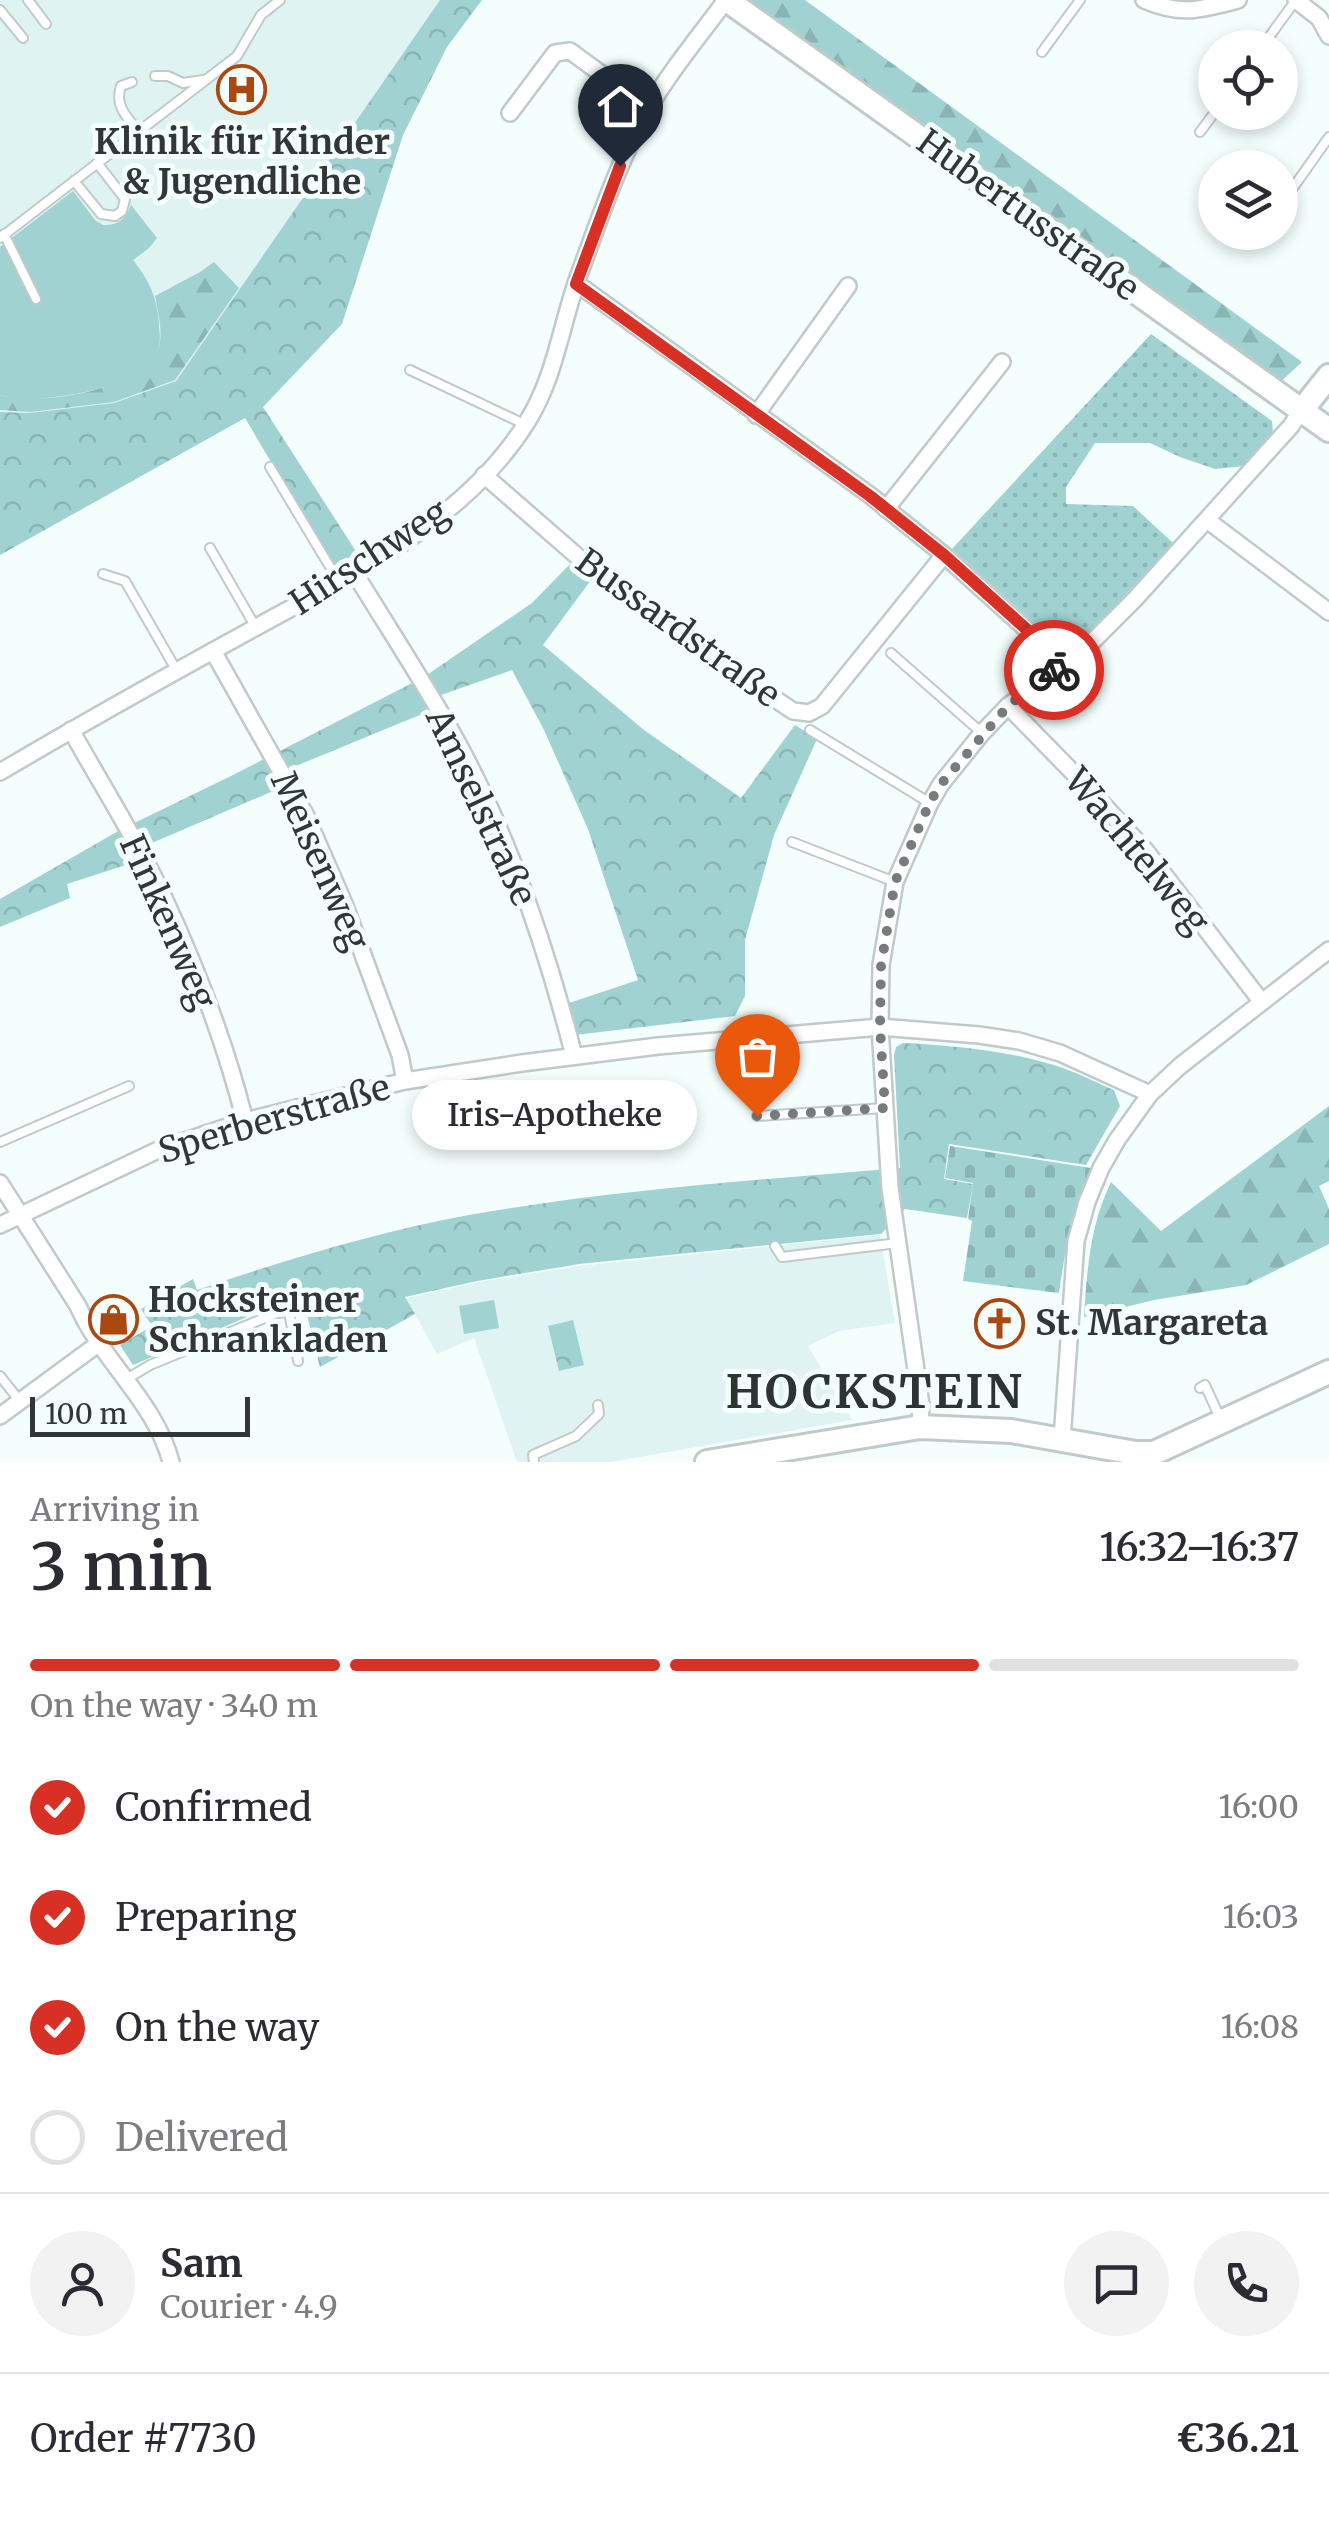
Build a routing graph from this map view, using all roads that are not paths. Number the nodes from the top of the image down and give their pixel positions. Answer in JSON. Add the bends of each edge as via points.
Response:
{"nodes":[{"id":1,"x":28,"y":0,"type":"edge"},
{"id":2,"x":280,"y":0,"type":"edge"},
{"id":3,"x":726,"y":0,"type":"edge"},
{"id":4,"x":1080,"y":0,"type":"edge"},
{"id":5,"x":1144,"y":0,"type":"edge"},
{"id":6,"x":1238,"y":0,"type":"edge"},
{"id":7,"x":1296,"y":0,"type":"edge"},
{"id":8,"x":0,"y":10,"type":"edge"},
{"id":9,"x":46,"y":24,"type":"dead end"},
{"id":10,"x":1274,"y":30,"type":"edge"},
{"id":11,"x":1329,"y":36,"type":"edge"},
{"id":12,"x":23,"y":38,"type":"dead end"},
{"id":13,"x":1042,"y":52,"type":"dead end"},
{"id":14,"x":155,"y":76,"type":"dead end"},
{"id":15,"x":207,"y":79,"type":"junction"},
{"id":16,"x":132,"y":82,"type":"dead end"},
{"id":17,"x":648,"y":108,"type":"junction"},
{"id":18,"x":510,"y":113,"type":"dead end"},
{"id":19,"x":138,"y":132,"type":"junction"},
{"id":20,"x":1329,"y":137,"type":"edge"},
{"id":21,"x":98,"y":163,"type":"junction"},
{"id":22,"x":74,"y":181,"type":"junction"},
{"id":23,"x":1298,"y":181,"type":"edge"},
{"id":24,"x":2,"y":236,"type":"edge"},
{"id":25,"x":576,"y":284,"type":"junction"},
{"id":26,"x":848,"y":286,"type":"dead end"},
{"id":27,"x":36,"y":299,"type":"dead end"},
{"id":28,"x":1002,"y":362,"type":"dead end"},
{"id":29,"x":410,"y":370,"type":"dead end"},
{"id":30,"x":1329,"y":376,"type":"edge"},
{"id":31,"x":1301,"y":411,"type":"junction"},
{"id":32,"x":756,"y":415,"type":"junction"},
{"id":33,"x":526,"y":425,"type":"junction"},
{"id":34,"x":1329,"y":430,"type":"edge"},
{"id":35,"x":270,"y":468,"type":"dead end"},
{"id":36,"x":484,"y":475,"type":"junction"},
{"id":37,"x":886,"y":509,"type":"junction"},
{"id":38,"x":1207,"y":520,"type":"junction"},
{"id":39,"x":210,"y":548,"type":"dead end"},
{"id":40,"x":944,"y":555,"type":"junction"},
{"id":41,"x":354,"y":572,"type":"junction"},
{"id":42,"x":102,"y":574,"type":"dead end"},
{"id":43,"x":339,"y":582,"type":"junction"},
{"id":44,"x":1329,"y":612,"type":"edge"},
{"id":45,"x":256,"y":627,"type":"junction"},
{"id":46,"x":213,"y":651,"type":"junction"},
{"id":47,"x":890,"y":653,"type":"dead end"},
{"id":48,"x":1064,"y":663,"type":"junction"},
{"id":49,"x":177,"y":671,"type":"junction"},
{"id":50,"x":1008,"y":706,"type":"junction"},
{"id":51,"x":71,"y":730,"type":"junction"},
{"id":52,"x":810,"y":730,"type":"dead end"},
{"id":53,"x":982,"y":734,"type":"junction"},
{"id":54,"x":0,"y":772,"type":"edge"},
{"id":55,"x":930,"y":802,"type":"junction"},
{"id":56,"x":792,"y":842,"type":"dead end"},
{"id":57,"x":895,"y":882,"type":"junction"},
{"id":58,"x":1329,"y":950,"type":"edge"},
{"id":59,"x":1260,"y":1001,"type":"junction"},
{"id":60,"x":880,"y":1027,"type":"junction"},
{"id":61,"x":574,"y":1056,"type":"junction"},
{"id":62,"x":405,"y":1081,"type":"junction"},
{"id":63,"x":129,"y":1086,"type":"dead end"},
{"id":64,"x":1150,"y":1094,"type":"junction"},
{"id":65,"x":885,"y":1108,"type":"junction"},
{"id":66,"x":757,"y":1116,"type":"dead end"},
{"id":67,"x":246,"y":1121,"type":"junction"},
{"id":68,"x":0,"y":1142,"type":"edge"},
{"id":69,"x":0,"y":1183,"type":"edge"},
{"id":70,"x":21,"y":1216,"type":"junction"},
{"id":71,"x":0,"y":1226,"type":"edge"},
{"id":72,"x":898,"y":1243,"type":"junction"},
{"id":73,"x":775,"y":1246,"type":"dead end"},
{"id":74,"x":98,"y":1344,"type":"junction"},
{"id":75,"x":298,"y":1361,"type":"dead end"},
{"id":76,"x":1329,"y":1372,"type":"edge"},
{"id":77,"x":0,"y":1376,"type":"edge"},
{"id":78,"x":125,"y":1380,"type":"junction"},
{"id":79,"x":1200,"y":1388,"type":"dead end"},
{"id":80,"x":20,"y":1401,"type":"junction"},
{"id":81,"x":598,"y":1405,"type":"dead end"},
{"id":82,"x":0,"y":1416,"type":"edge"},
{"id":83,"x":1222,"y":1422,"type":"junction"},
{"id":84,"x":920,"y":1427,"type":"junction"},
{"id":85,"x":1062,"y":1440,"type":"junction"},
{"id":86,"x":1155,"y":1457,"type":"edge"},
{"id":87,"x":171,"y":1462,"type":"edge"},
{"id":88,"x":534,"y":1462,"type":"edge"},
{"id":89,"x":707,"y":1462,"type":"edge"}],
"edges":[{"from":1,"to":9,"type":"lane"},
{"from":2,"to":15,"type":"lane","via":[[261,15],[237,56]]},
{"from":3,"to":17,"type":"street","name":"Hirschweg"},
{"from":3,"to":31,"type":"main road","name":"Hubertusstraße"},
{"from":4,"to":13,"type":"lane"},
{"from":5,"to":6,"type":"street","via":[[1190,11]]},
{"from":7,"to":10,"type":"lane"},
{"from":7,"to":11,"type":"street"},
{"from":8,"to":12,"type":"lane"},
{"from":14,"to":15,"type":"lane","via":[[183,83]]},
{"from":15,"to":19,"type":"lane"},
{"from":16,"to":19,"type":"lane","via":[[118,95],[122,114]]},
{"from":17,"to":18,"type":"street","via":[[570,50],[555,53]]},
{"from":17,"to":25,"type":"street","name":"Hirschweg"},
{"from":19,"to":21,"type":"lane"},
{"from":20,"to":23,"type":"lane"},
{"from":21,"to":22,"type":"lane"},
{"from":21,"to":22,"type":"lane","via":[[125,199],[122,212],[101,214]]},
{"from":22,"to":24,"type":"lane"},
{"from":24,"to":27,"type":"lane"},
{"from":25,"to":32,"type":"street"},
{"from":25,"to":33,"type":"street","name":"Hirschweg","via":[[548,382]]},
{"from":26,"to":32,"type":"street"},
{"from":28,"to":37,"type":"street"},
{"from":29,"to":33,"type":"lane"},
{"from":30,"to":31,"type":"main road"},
{"from":31,"to":34,"type":"main road","name":"Hubertusstraße"},
{"from":31,"to":38,"type":"street"},
{"from":32,"to":37,"type":"street"},
{"from":33,"to":36,"type":"street","name":"Hirschweg"},
{"from":35,"to":43,"type":"lane"},
{"from":36,"to":40,"type":"street","name":"Bussardstraße","via":[[585,563],[793,711],[822,706]]},
{"from":36,"to":41,"type":"street","name":"Hirschweg","via":[[406,540]]},
{"from":37,"to":40,"type":"street"},
{"from":38,"to":44,"type":"street"},
{"from":38,"to":48,"type":"street"},
{"from":39,"to":45,"type":"lane"},
{"from":40,"to":48,"type":"street"},
{"from":41,"to":43,"type":"street","name":"Hirschweg"},
{"from":41,"to":61,"type":"street","name":"Amselstraße","via":[[499,828]]},
{"from":42,"to":49,"type":"lane","via":[[125,580]]},
{"from":43,"to":45,"type":"street","name":"Hirschweg"},
{"from":45,"to":46,"type":"street","name":"Hirschweg"},
{"from":46,"to":49,"type":"street","name":"Hirschweg"},
{"from":46,"to":62,"type":"street","name":"Meisenweg","via":[[314,834]]},
{"from":47,"to":53,"type":"lane"},
{"from":48,"to":50,"type":"street"},
{"from":49,"to":51,"type":"street","name":"Hirschweg"},
{"from":50,"to":53,"type":"street"},
{"from":50,"to":59,"type":"street","name":"Wachtelweg","via":[[1146,851]]},
{"from":51,"to":54,"type":"street","name":"Hirschweg"},
{"from":51,"to":67,"type":"street","name":"Finkenweg","via":[[163,896]]},
{"from":52,"to":55,"type":"lane"},
{"from":53,"to":55,"type":"street"},
{"from":55,"to":57,"type":"street"},
{"from":56,"to":57,"type":"lane"},
{"from":57,"to":60,"type":"street","via":[[881,966]]},
{"from":58,"to":59,"type":"street"},
{"from":59,"to":64,"type":"street"},
{"from":60,"to":61,"type":"street","name":"Sperberstraße"},
{"from":60,"to":64,"type":"street","name":"Sperberstraße","via":[[1019,1041]]},
{"from":60,"to":65,"type":"street"},
{"from":61,"to":62,"type":"street","name":"Sperberstraße"},
{"from":62,"to":67,"type":"street","name":"Sperberstraße"},
{"from":63,"to":68,"type":"lane"},
{"from":64,"to":85,"type":"street","via":[[1101,1168],[1076,1241]]},
{"from":65,"to":66,"type":"lane"},
{"from":65,"to":72,"type":"street"},
{"from":67,"to":70,"type":"street","name":"Sperberstraße","via":[[158,1150]]},
{"from":69,"to":70,"type":"street"},
{"from":70,"to":71,"type":"street","name":"Sperberstraße"},
{"from":70,"to":74,"type":"street"},
{"from":72,"to":73,"type":"lane","via":[[782,1257]]},
{"from":72,"to":84,"type":"street"},
{"from":74,"to":78,"type":"street"},
{"from":74,"to":80,"type":"street"},
{"from":75,"to":78,"type":"lane","via":[[289,1312]]},
{"from":76,"to":83,"type":"main road"},
{"from":77,"to":80,"type":"lane"},
{"from":78,"to":87,"type":"street","via":[[162,1435]]},
{"from":79,"to":83,"type":"lane","via":[[1205,1386]]},
{"from":80,"to":82,"type":"street"},
{"from":81,"to":88,"type":"lane","via":[[599,1414],[576,1436],[533,1455]]},
{"from":83,"to":86,"type":"main road"},
{"from":84,"to":85,"type":"main road","via":[[987,1428]]},
{"from":84,"to":89,"type":"main road"},
{"from":85,"to":86,"type":"main road","via":[[1090,1451]]}]}
